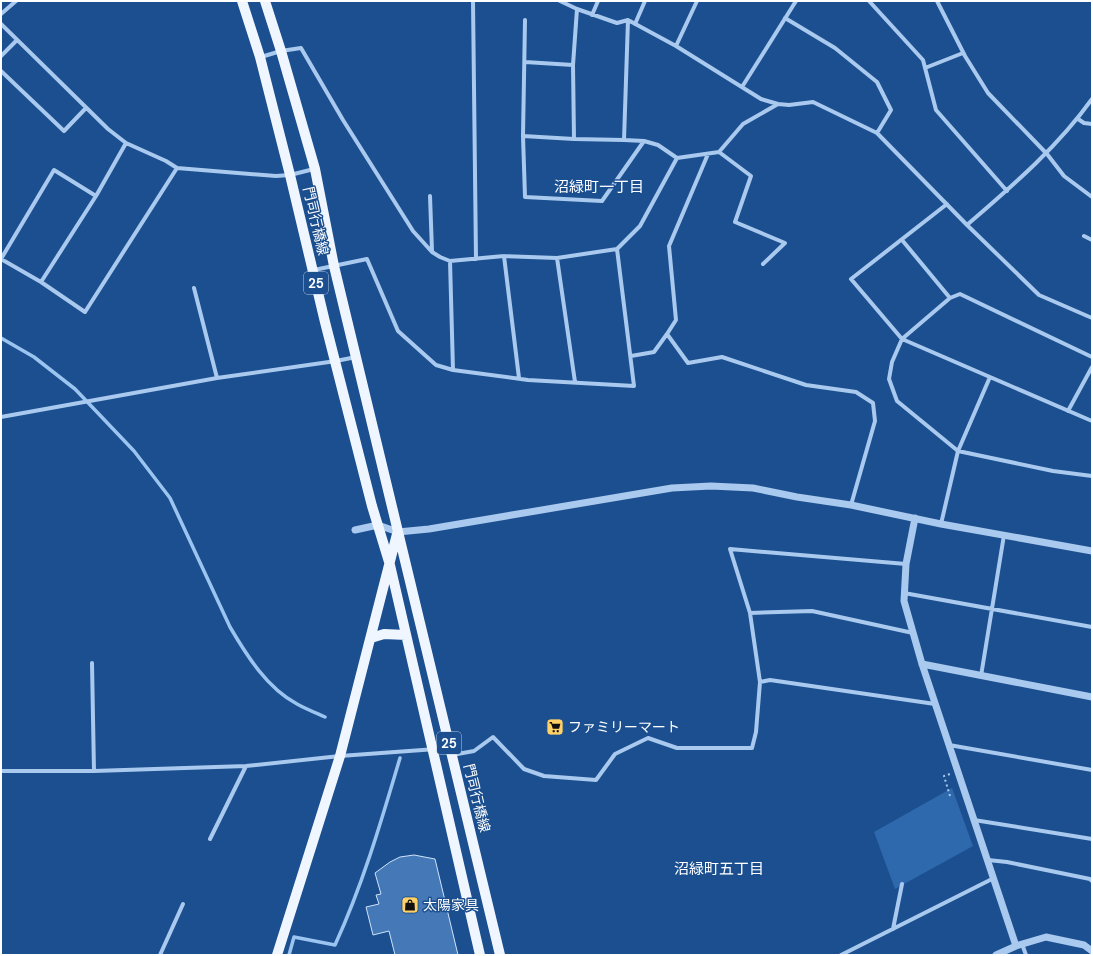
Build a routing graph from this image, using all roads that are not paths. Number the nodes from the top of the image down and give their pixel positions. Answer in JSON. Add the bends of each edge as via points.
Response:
{"nodes":[{"id":1,"x":16,"y":1,"type":"edge"},
{"id":2,"x":242,"y":1,"type":"edge"},
{"id":3,"x":265,"y":1,"type":"edge"},
{"id":4,"x":473,"y":1,"type":"edge"},
{"id":5,"x":560,"y":1,"type":"edge"},
{"id":6,"x":598,"y":1,"type":"edge"},
{"id":7,"x":645,"y":1,"type":"edge"},
{"id":8,"x":697,"y":1,"type":"edge"},
{"id":9,"x":796,"y":1,"type":"edge"},
{"id":10,"x":869,"y":1,"type":"edge"},
{"id":11,"x":937,"y":1,"type":"edge"},
{"id":12,"x":577,"y":9,"type":"junction"},
{"id":13,"x":1,"y":14,"type":"edge"},
{"id":14,"x":592,"y":15,"type":"junction"},
{"id":15,"x":785,"y":18,"type":"junction"},
{"id":16,"x":525,"y":20,"type":"dead end"},
{"id":17,"x":628,"y":20,"type":"junction"},
{"id":18,"x":1,"y":24,"type":"edge"},
{"id":19,"x":635,"y":24,"type":"junction"},
{"id":20,"x":17,"y":40,"type":"junction"},
{"id":21,"x":676,"y":46,"type":"junction"},
{"id":22,"x":281,"y":51,"type":"junction"},
{"id":23,"x":963,"y":53,"type":"junction"},
{"id":24,"x":1,"y":56,"type":"edge"},
{"id":25,"x":260,"y":57,"type":"junction"},
{"id":26,"x":524,"y":62,"type":"junction"},
{"id":27,"x":573,"y":65,"type":"junction"},
{"id":28,"x":925,"y":68,"type":"junction"},
{"id":29,"x":1,"y":71,"type":"edge"},
{"id":30,"x":742,"y":87,"type":"junction"},
{"id":31,"x":1092,"y":99,"type":"edge"},
{"id":32,"x":778,"y":104,"type":"junction"},
{"id":33,"x":86,"y":108,"type":"junction"},
{"id":34,"x":1078,"y":119,"type":"junction"},
{"id":35,"x":1092,"y":124,"type":"edge"},
{"id":36,"x":877,"y":133,"type":"junction"},
{"id":37,"x":524,"y":136,"type":"junction"},
{"id":38,"x":574,"y":139,"type":"junction"},
{"id":39,"x":624,"y":140,"type":"junction"},
{"id":40,"x":644,"y":141,"type":"junction"},
{"id":41,"x":126,"y":143,"type":"junction"},
{"id":42,"x":718,"y":152,"type":"junction"},
{"id":43,"x":708,"y":154,"type":"junction"},
{"id":44,"x":1047,"y":154,"type":"junction"},
{"id":45,"x":677,"y":158,"type":"junction"},
{"id":46,"x":177,"y":168,"type":"junction"},
{"id":47,"x":315,"y":169,"type":"junction"},
{"id":48,"x":290,"y":175,"type":"junction"},
{"id":49,"x":1007,"y":190,"type":"junction"},
{"id":50,"x":96,"y":196,"type":"junction"},
{"id":51,"x":430,"y":196,"type":"dead end"},
{"id":52,"x":1092,"y":197,"type":"edge"},
{"id":53,"x":948,"y":204,"type":"junction"},
{"id":54,"x":967,"y":225,"type":"junction"},
{"id":55,"x":1084,"y":236,"type":"dead end"},
{"id":56,"x":902,"y":240,"type":"junction"},
{"id":57,"x":1092,"y":240,"type":"edge"},
{"id":58,"x":617,"y":249,"type":"junction"},
{"id":59,"x":432,"y":252,"type":"junction"},
{"id":60,"x":504,"y":256,"type":"junction"},
{"id":61,"x":557,"y":258,"type":"junction"},
{"id":62,"x":476,"y":260,"type":"junction"},
{"id":63,"x":450,"y":261,"type":"junction"},
{"id":64,"x":763,"y":264,"type":"dead end"},
{"id":65,"x":334,"y":266,"type":"junction"},
{"id":66,"x":313,"y":270,"type":"junction"},
{"id":67,"x":41,"y":282,"type":"junction"},
{"id":68,"x":194,"y":288,"type":"dead end"},
{"id":69,"x":950,"y":298,"type":"junction"},
{"id":70,"x":1092,"y":318,"type":"edge"},
{"id":71,"x":667,"y":334,"type":"junction"},
{"id":72,"x":902,"y":339,"type":"junction"},
{"id":73,"x":631,"y":356,"type":"junction"},
{"id":74,"x":356,"y":357,"type":"junction"},
{"id":75,"x":1092,"y":357,"type":"edge"},
{"id":76,"x":336,"y":361,"type":"junction"},
{"id":77,"x":1092,"y":367,"type":"edge"},
{"id":78,"x":453,"y":370,"type":"junction"},
{"id":79,"x":990,"y":377,"type":"junction"},
{"id":80,"x":217,"y":378,"type":"junction"},
{"id":81,"x":519,"y":378,"type":"junction"},
{"id":82,"x":575,"y":382,"type":"junction"},
{"id":83,"x":1068,"y":411,"type":"junction"},
{"id":84,"x":1,"y":417,"type":"edge"},
{"id":85,"x":1092,"y":421,"type":"edge"},
{"id":86,"x":958,"y":451,"type":"junction"},
{"id":87,"x":1092,"y":476,"type":"edge"},
{"id":88,"x":851,"y":505,"type":"junction"},
{"id":89,"x":915,"y":518,"type":"junction"},
{"id":90,"x":941,"y":524,"type":"junction"},
{"id":91,"x":378,"y":526,"type":"junction"},
{"id":92,"x":354,"y":530,"type":"dead end"},
{"id":93,"x":398,"y":532,"type":"junction"},
{"id":94,"x":1004,"y":535,"type":"junction"},
{"id":95,"x":1092,"y":551,"type":"edge"},
{"id":96,"x":906,"y":564,"type":"junction"},
{"id":97,"x":390,"y":565,"type":"junction"},
{"id":98,"x":904,"y":593,"type":"junction"},
{"id":99,"x":992,"y":609,"type":"junction"},
{"id":100,"x":750,"y":613,"type":"junction"},
{"id":101,"x":1092,"y":627,"type":"edge"},
{"id":102,"x":913,"y":633,"type":"junction"},
{"id":103,"x":406,"y":635,"type":"junction"},
{"id":104,"x":371,"y":638,"type":"junction"},
{"id":105,"x":92,"y":663,"type":"dead end"},
{"id":106,"x":922,"y":664,"type":"junction"},
{"id":107,"x":981,"y":676,"type":"junction"},
{"id":108,"x":760,"y":682,"type":"junction"},
{"id":109,"x":1092,"y":697,"type":"edge"},
{"id":110,"x":936,"y":704,"type":"junction"},
{"id":111,"x":950,"y":745,"type":"junction"},
{"id":112,"x":432,"y":750,"type":"junction"},
{"id":113,"x":451,"y":752,"type":"junction"},
{"id":114,"x":340,"y":756,"type":"junction"},
{"id":115,"x":246,"y":766,"type":"junction"},
{"id":116,"x":1092,"y":770,"type":"edge"},
{"id":117,"x":1,"y":771,"type":"edge"},
{"id":118,"x":94,"y":771,"type":"junction"},
{"id":119,"x":974,"y":820,"type":"junction"},
{"id":120,"x":210,"y":839,"type":"dead end"},
{"id":121,"x":1092,"y":840,"type":"edge"},
{"id":122,"x":988,"y":860,"type":"junction"},
{"id":123,"x":994,"y":878,"type":"junction"},
{"id":124,"x":1092,"y":881,"type":"edge"},
{"id":125,"x":902,"y":884,"type":"dead end"},
{"id":126,"x":183,"y":904,"type":"dead end"},
{"id":127,"x":893,"y":929,"type":"junction"},
{"id":128,"x":1019,"y":945,"type":"junction"},
{"id":129,"x":1092,"y":950,"type":"edge"},
{"id":130,"x":160,"y":955,"type":"edge"},
{"id":131,"x":277,"y":955,"type":"edge"},
{"id":132,"x":480,"y":955,"type":"edge"},
{"id":133,"x":500,"y":955,"type":"edge"},
{"id":134,"x":841,"y":955,"type":"edge"},
{"id":135,"x":996,"y":955,"type":"edge"},
{"id":136,"x":1026,"y":955,"type":"edge"}],
"edges":[{"from":1,"to":13,"type":"street"},
{"from":2,"to":25,"type":"main road","name":"門司行橋線","number":"25"},
{"from":3,"to":22,"type":"main road","name":"門司行橋線","number":"25"},
{"from":4,"to":62,"type":"street"},
{"from":5,"to":12,"type":"street"},
{"from":6,"to":14,"type":"street"},
{"from":7,"to":19,"type":"street"},
{"from":8,"to":21,"type":"street"},
{"from":9,"to":15,"type":"street"},
{"from":10,"to":28,"type":"street","via":[[923,60]]},
{"from":11,"to":23,"type":"street"},
{"from":12,"to":14,"type":"street"},
{"from":12,"to":27,"type":"street"},
{"from":14,"to":17,"type":"street","via":[[617,23]]},
{"from":15,"to":30,"type":"street"},
{"from":15,"to":36,"type":"street","via":[[835,48],[877,82],[891,110]]},
{"from":16,"to":26,"type":"street"},
{"from":17,"to":19,"type":"street"},
{"from":17,"to":39,"type":"street"},
{"from":18,"to":20,"type":"street"},
{"from":19,"to":21,"type":"street"},
{"from":20,"to":24,"type":"street"},
{"from":20,"to":33,"type":"street"},
{"from":21,"to":30,"type":"street"},
{"from":22,"to":25,"type":"street"},
{"from":22,"to":47,"type":"main road","name":"門司行橋線","number":"25"},
{"from":22,"to":59,"type":"street","via":[[301,48],[342,120],[408,224]]},
{"from":23,"to":28,"type":"street"},
{"from":23,"to":44,"type":"street","via":[[988,94]]},
{"from":25,"to":48,"type":"main road","name":"門司行橋線","number":"25"},
{"from":26,"to":27,"type":"street"},
{"from":26,"to":37,"type":"street"},
{"from":27,"to":38,"type":"street"},
{"from":28,"to":49,"type":"street","via":[[936,110]]},
{"from":29,"to":33,"type":"street","via":[[64,131]]},
{"from":30,"to":32,"type":"street","via":[[761,99]]},
{"from":31,"to":34,"type":"street"},
{"from":32,"to":36,"type":"street","via":[[813,102]]},
{"from":32,"to":42,"type":"street","via":[[743,124]]},
{"from":33,"to":41,"type":"street"},
{"from":34,"to":35,"type":"street"},
{"from":34,"to":44,"type":"street"},
{"from":36,"to":53,"type":"street"},
{"from":37,"to":38,"type":"street"},
{"from":37,"to":40,"type":"street","via":[[525,197],[602,201]]},
{"from":38,"to":39,"type":"street"},
{"from":39,"to":40,"type":"street"},
{"from":40,"to":45,"type":"street","via":[[658,145]]},
{"from":41,"to":46,"type":"street"},
{"from":41,"to":50,"type":"street"},
{"from":42,"to":43,"type":"street"},
{"from":42,"to":64,"type":"street","via":[[751,176],[735,222],[785,243]]},
{"from":43,"to":45,"type":"street"},
{"from":43,"to":71,"type":"street","via":[[668,246],[676,320]]},
{"from":44,"to":49,"type":"street"},
{"from":44,"to":52,"type":"street","via":[[1064,176]]},
{"from":45,"to":58,"type":"street","via":[[640,226]]},
{"from":46,"to":48,"type":"street"},
{"from":46,"to":67,"type":"street","via":[[85,312]]},
{"from":47,"to":48,"type":"street"},
{"from":47,"to":65,"type":"main road","name":"門司行橋線","number":"25"},
{"from":48,"to":66,"type":"main road","name":"門司行橋線","number":"25"},
{"from":49,"to":54,"type":"street"},
{"from":50,"to":67,"type":"street"},
{"from":50,"to":67,"type":"street","via":[[54,170],[1,259]]},
{"from":51,"to":59,"type":"street"},
{"from":53,"to":54,"type":"street"},
{"from":53,"to":56,"type":"street"},
{"from":54,"to":70,"type":"street","via":[[1039,295]]},
{"from":55,"to":57,"type":"street"},
{"from":56,"to":69,"type":"street"},
{"from":56,"to":72,"type":"street","via":[[851,279]]},
{"from":58,"to":61,"type":"street"},
{"from":58,"to":73,"type":"street"},
{"from":59,"to":63,"type":"street"},
{"from":60,"to":61,"type":"street"},
{"from":60,"to":62,"type":"street"},
{"from":60,"to":81,"type":"street"},
{"from":61,"to":82,"type":"street"},
{"from":62,"to":63,"type":"street"},
{"from":63,"to":78,"type":"street"},
{"from":65,"to":66,"type":"street"},
{"from":65,"to":74,"type":"main road","name":"門司行橋線","number":"25"},
{"from":65,"to":78,"type":"street","via":[[367,259],[398,331],[436,365]]},
{"from":66,"to":76,"type":"main road","name":"門司行橋線","number":"25"},
{"from":68,"to":80,"type":"street"},
{"from":69,"to":72,"type":"street"},
{"from":69,"to":75,"type":"street","via":[[960,294]]},
{"from":71,"to":73,"type":"street","via":[[654,352]]},
{"from":71,"to":88,"type":"street","via":[[688,363],[722,357],[806,385],[856,392],[873,403],[875,420]]},
{"from":72,"to":79,"type":"street"},
{"from":72,"to":86,"type":"street","via":[[892,362],[889,379],[897,401]]},
{"from":73,"to":82,"type":"street","via":[[634,386]]},
{"from":74,"to":76,"type":"street"},
{"from":74,"to":93,"type":"main road","name":"門司行橋線","number":"25"},
{"from":76,"to":80,"type":"street"},
{"from":76,"to":91,"type":"main road","name":"門司行橋線","number":"25"},
{"from":77,"to":83,"type":"street"},
{"from":78,"to":81,"type":"street"},
{"from":79,"to":83,"type":"street"},
{"from":79,"to":86,"type":"street"},
{"from":80,"to":84,"type":"street"},
{"from":81,"to":82,"type":"street"},
{"from":83,"to":85,"type":"street"},
{"from":86,"to":87,"type":"street","via":[[1054,471]]},
{"from":86,"to":90,"type":"street"},
{"from":88,"to":89,"type":"street"},
{"from":88,"to":93,"type":"street","via":[[753,488],[672,488],[429,530]]},
{"from":89,"to":90,"type":"street"},
{"from":89,"to":96,"type":"street"},
{"from":90,"to":94,"type":"street"},
{"from":91,"to":92,"type":"street"},
{"from":91,"to":93,"type":"street"},
{"from":91,"to":97,"type":"main road","name":"門司行橋線","number":"25"},
{"from":93,"to":97,"type":"main road","name":"門司行橋線","number":"25"},
{"from":93,"to":113,"type":"main road","name":"門司行橋線","number":"25"},
{"from":94,"to":95,"type":"street"},
{"from":94,"to":99,"type":"street"},
{"from":96,"to":98,"type":"street"},
{"from":96,"to":100,"type":"street","via":[[730,549]]},
{"from":97,"to":103,"type":"main road","name":"門司行橋線","number":"25"},
{"from":97,"to":104,"type":"main road","name":"門司行橋線","number":"25"},
{"from":98,"to":99,"type":"street"},
{"from":98,"to":102,"type":"street"},
{"from":99,"to":101,"type":"street"},
{"from":99,"to":107,"type":"street"},
{"from":100,"to":102,"type":"street","via":[[812,611]]},
{"from":100,"to":108,"type":"street"},
{"from":102,"to":106,"type":"street"},
{"from":103,"to":104,"type":"main road","via":[[384,634]]},
{"from":103,"to":112,"type":"main road","name":"門司行橋線","number":"25"},
{"from":104,"to":114,"type":"main road","name":"門司行橋線","number":"25"},
{"from":105,"to":118,"type":"street"},
{"from":106,"to":107,"type":"street"},
{"from":106,"to":110,"type":"street"},
{"from":107,"to":109,"type":"street"},
{"from":108,"to":110,"type":"street","via":[[770,680]]},
{"from":108,"to":113,"type":"street","via":[[756,732],[752,748],[678,748],[648,738],[615,754],[596,780],[544,776],[524,768],[493,737],[474,751]]},
{"from":110,"to":111,"type":"street"},
{"from":111,"to":116,"type":"street"},
{"from":111,"to":119,"type":"street"},
{"from":112,"to":113,"type":"street"},
{"from":112,"to":114,"type":"street"},
{"from":112,"to":132,"type":"main road","name":"門司行橋線","number":"25"},
{"from":113,"to":133,"type":"main road","name":"門司行橋線","number":"25"},
{"from":114,"to":115,"type":"street"},
{"from":114,"to":131,"type":"main road","name":"門司行橋線","number":"25"},
{"from":115,"to":118,"type":"street"},
{"from":115,"to":120,"type":"street"},
{"from":117,"to":118,"type":"street"},
{"from":119,"to":121,"type":"street"},
{"from":119,"to":122,"type":"street"},
{"from":122,"to":123,"type":"street"},
{"from":122,"to":124,"type":"street"},
{"from":123,"to":127,"type":"street"},
{"from":123,"to":128,"type":"street"},
{"from":125,"to":127,"type":"street"},
{"from":126,"to":130,"type":"street"},
{"from":127,"to":134,"type":"street"},
{"from":128,"to":129,"type":"street","via":[[1046,937],[1084,945]]},
{"from":128,"to":135,"type":"street"},
{"from":128,"to":136,"type":"street"}]}
